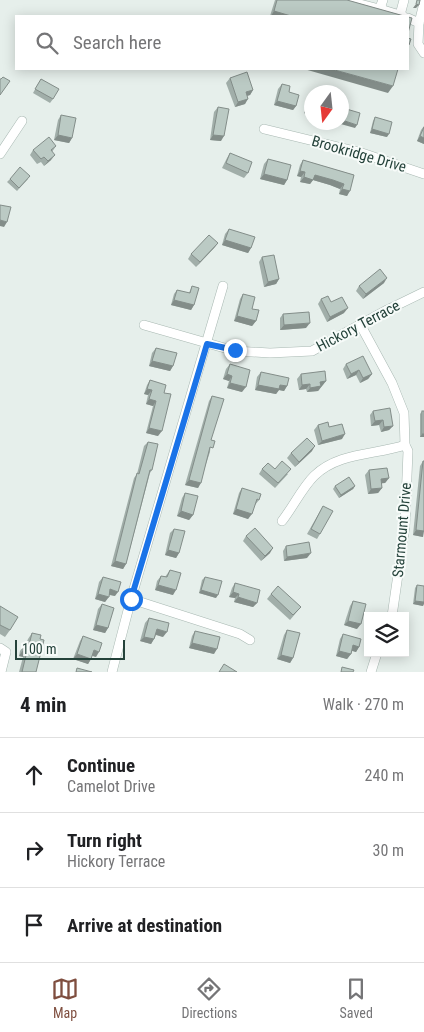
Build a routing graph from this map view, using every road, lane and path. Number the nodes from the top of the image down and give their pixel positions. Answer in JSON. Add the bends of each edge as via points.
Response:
{"nodes":[{"id":1,"x":344,"y":0,"type":"edge"},
{"id":2,"x":404,"y":0,"type":"edge"},
{"id":3,"x":424,"y":4,"type":"edge"},
{"id":4,"x":383,"y":5,"type":"edge"},
{"id":5,"x":402,"y":15,"type":"edge"},
{"id":6,"x":404,"y":15,"type":"edge"},
{"id":7,"x":409,"y":18,"type":"edge"},
{"id":8,"x":419,"y":23,"type":"junction"},
{"id":9,"x":424,"y":52,"type":"edge"},
{"id":10,"x":22,"y":121,"type":"dead end"},
{"id":11,"x":264,"y":129,"type":"dead end"},
{"id":12,"x":0,"y":154,"type":"edge"},
{"id":13,"x":424,"y":174,"type":"edge"},
{"id":14,"x":223,"y":286,"type":"dead end"},
{"id":15,"x":424,"y":292,"type":"edge"},
{"id":16,"x":360,"y":324,"type":"junction"},
{"id":17,"x":144,"y":325,"type":"dead end"},
{"id":18,"x":207,"y":344,"type":"junction"},
{"id":19,"x":405,"y":445,"type":"junction"},
{"id":20,"x":282,"y":521,"type":"dead end"},
{"id":21,"x":131,"y":599,"type":"junction"},
{"id":22,"x":393,"y":612,"type":"edge"},
{"id":23,"x":250,"y":640,"type":"dead end"},
{"id":24,"x":0,"y":648,"type":"edge"},
{"id":25,"x":376,"y":657,"type":"edge"},
{"id":26,"x":1,"y":672,"type":"edge"},
{"id":27,"x":112,"y":672,"type":"edge"},
{"id":28,"x":371,"y":672,"type":"edge"}],
"edges":[{"from":1,"to":4,"type":"street"},
{"from":2,"to":6,"type":"street"},
{"from":3,"to":8,"type":"street"},
{"from":4,"to":5,"type":"street"},
{"from":7,"to":8,"type":"street"},
{"from":8,"to":9,"type":"street","via":[[418,44]]},
{"from":10,"to":12,"type":"street"},
{"from":11,"to":13,"type":"street","name":"Brookridge Drive","via":[[359,152]]},
{"from":14,"to":18,"type":"street"},
{"from":15,"to":16,"type":"street","name":"Hickory Terrace"},
{"from":16,"to":18,"type":"street","name":"Hickory Terrace","via":[[312,352],[235,350]]},
{"from":16,"to":19,"type":"street","name":"Starmount Drive","via":[[392,383],[404,413]]},
{"from":17,"to":18,"type":"street","name":"Hickory Terrace"},
{"from":18,"to":21,"type":"street"},
{"from":19,"to":20,"type":"street","via":[[349,457],[315,476]]},
{"from":19,"to":22,"type":"street","name":"Starmount Drive","via":[[408,451],[405,526]]},
{"from":21,"to":23,"type":"street"},
{"from":21,"to":27,"type":"street"},
{"from":24,"to":26,"type":"street","via":[[6,652]]},
{"from":25,"to":28,"type":"street"}]}
